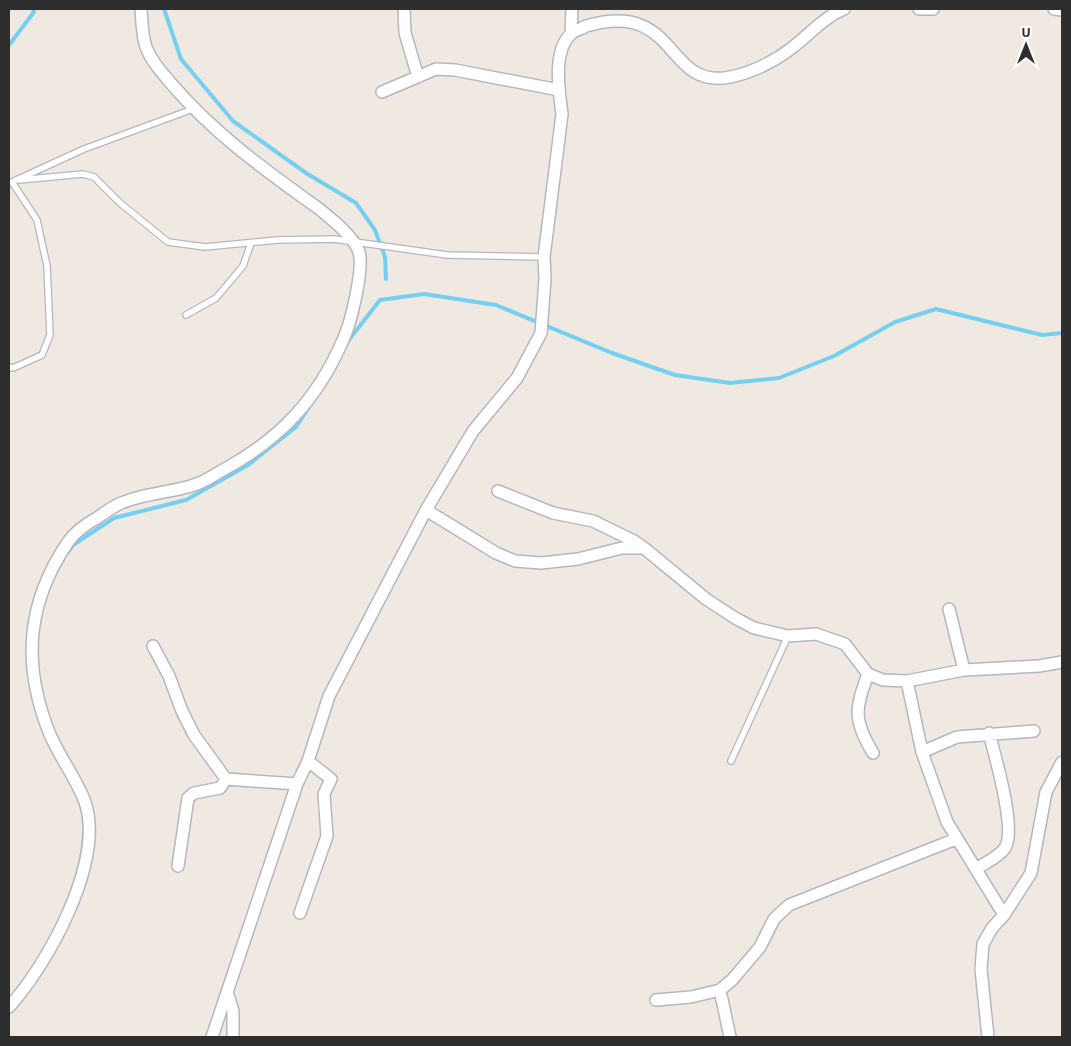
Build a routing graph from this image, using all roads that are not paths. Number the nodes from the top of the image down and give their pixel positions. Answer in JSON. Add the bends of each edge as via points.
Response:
{"nodes":[{"id":1,"x":141,"y":9,"type":"edge"},
{"id":2,"x":404,"y":9,"type":"edge"},
{"id":3,"x":572,"y":9,"type":"edge"},
{"id":4,"x":844,"y":9,"type":"edge"},
{"id":5,"x":919,"y":9,"type":"edge"},
{"id":6,"x":933,"y":9,"type":"edge"},
{"id":7,"x":1054,"y":9,"type":"edge"},
{"id":8,"x":1062,"y":10,"type":"edge"},
{"id":9,"x":571,"y":34,"type":"junction"},
{"id":10,"x":418,"y":77,"type":"junction"},
{"id":11,"x":559,"y":90,"type":"junction"},
{"id":12,"x":382,"y":92,"type":"dead end"},
{"id":13,"x":193,"y":109,"type":"junction"},
{"id":14,"x":19,"y":180,"type":"junction"},
{"id":15,"x":10,"y":182,"type":"edge"},
{"id":16,"x":352,"y":242,"type":"junction"},
{"id":17,"x":251,"y":243,"type":"junction"},
{"id":18,"x":544,"y":257,"type":"junction"},
{"id":19,"x":186,"y":315,"type":"dead end"},
{"id":20,"x":9,"y":367,"type":"edge"},
{"id":21,"x":498,"y":491,"type":"dead end"},
{"id":22,"x":426,"y":510,"type":"junction"},
{"id":23,"x":644,"y":548,"type":"junction"},
{"id":24,"x":949,"y":609,"type":"dead end"},
{"id":25,"x":788,"y":636,"type":"junction"},
{"id":26,"x":153,"y":646,"type":"dead end"},
{"id":27,"x":1062,"y":662,"type":"edge"},
{"id":28,"x":964,"y":670,"type":"junction"},
{"id":29,"x":868,"y":674,"type":"junction"},
{"id":30,"x":907,"y":681,"type":"junction"},
{"id":31,"x":1034,"y":731,"type":"dead end"},
{"id":32,"x":989,"y":733,"type":"junction"},
{"id":33,"x":922,"y":752,"type":"junction"},
{"id":34,"x":873,"y":753,"type":"dead end"},
{"id":35,"x":308,"y":761,"type":"junction"},
{"id":36,"x":731,"y":761,"type":"dead end"},
{"id":37,"x":1062,"y":762,"type":"edge"},
{"id":38,"x":226,"y":779,"type":"junction"},
{"id":39,"x":297,"y":784,"type":"junction"},
{"id":40,"x":956,"y":839,"type":"junction"},
{"id":41,"x":178,"y":866,"type":"dead end"},
{"id":42,"x":976,"y":869,"type":"junction"},
{"id":43,"x":300,"y":913,"type":"dead end"},
{"id":44,"x":1004,"y":916,"type":"junction"},
{"id":45,"x":720,"y":990,"type":"junction"},
{"id":46,"x":227,"y":992,"type":"junction"},
{"id":47,"x":656,"y":1000,"type":"dead end"},
{"id":48,"x":9,"y":1007,"type":"edge"},
{"id":49,"x":212,"y":1037,"type":"edge"},
{"id":50,"x":234,"y":1037,"type":"edge"},
{"id":51,"x":730,"y":1037,"type":"edge"},
{"id":52,"x":988,"y":1037,"type":"edge"}],
"edges":[{"from":1,"to":13,"type":"street","via":[[146,46],[158,68]]},
{"from":2,"to":10,"type":"street","via":[[405,33]]},
{"from":3,"to":9,"type":"street"},
{"from":4,"to":9,"type":"street","via":[[831,14],[767,64],[722,78],[690,68],[669,36],[652,20],[641,16],[627,13],[603,17]]},
{"from":5,"to":6,"type":"street"},
{"from":7,"to":8,"type":"street"},
{"from":9,"to":11,"type":"street","via":[[563,47]]},
{"from":10,"to":11,"type":"street","via":[[436,69],[455,70]]},
{"from":10,"to":12,"type":"street"},
{"from":11,"to":18,"type":"street","via":[[562,114]]},
{"from":13,"to":14,"type":"lane","via":[[84,149]]},
{"from":13,"to":16,"type":"street","via":[[244,155],[328,215]]},
{"from":14,"to":15,"type":"lane"},
{"from":14,"to":17,"type":"lane","via":[[83,174],[94,177],[168,242],[205,247]]},
{"from":15,"to":20,"type":"lane","via":[[37,220],[48,266],[50,336],[42,355]]},
{"from":16,"to":17,"type":"lane","via":[[309,238]]},
{"from":16,"to":18,"type":"lane","via":[[447,255]]},
{"from":16,"to":48,"type":"street","via":[[359,252],[357,296],[347,332],[331,369],[309,402],[276,436],[241,460],[196,484],[121,502],[86,524],[71,538],[45,578],[30,643],[36,689],[47,727],[85,802],[90,838],[80,879],[60,933],[29,984]]},
{"from":17,"to":19,"type":"lane","via":[[243,266],[216,298]]},
{"from":18,"to":22,"type":"street","via":[[541,333],[517,378],[472,431]]},
{"from":21,"to":23,"type":"street","via":[[553,513],[593,521]]},
{"from":22,"to":23,"type":"street","via":[[496,553],[516,561],[541,563],[578,559],[622,548]]},
{"from":22,"to":35,"type":"street","via":[[329,696]]},
{"from":23,"to":25,"type":"street","via":[[735,618],[754,628]]},
{"from":24,"to":28,"type":"street"},
{"from":25,"to":29,"type":"street","via":[[816,634],[845,644]]},
{"from":25,"to":36,"type":"lane"},
{"from":26,"to":38,"type":"street","via":[[194,735]]},
{"from":27,"to":28,"type":"street"},
{"from":28,"to":30,"type":"street"},
{"from":29,"to":30,"type":"street","via":[[883,680]]},
{"from":29,"to":34,"type":"street","via":[[856,713],[861,733]]},
{"from":30,"to":33,"type":"street"},
{"from":31,"to":32,"type":"street"},
{"from":32,"to":33,"type":"street","via":[[957,737]]},
{"from":32,"to":42,"type":"street","via":[[1009,822],[1008,841],[1003,850]]},
{"from":33,"to":40,"type":"street"},
{"from":35,"to":39,"type":"street"},
{"from":35,"to":43,"type":"street","via":[[331,779],[324,794],[328,828]]},
{"from":37,"to":44,"type":"street","via":[[1046,792],[1031,873]]},
{"from":38,"to":39,"type":"street"},
{"from":38,"to":41,"type":"street","via":[[220,788],[194,793],[188,798]]},
{"from":39,"to":46,"type":"street"},
{"from":40,"to":42,"type":"street"},
{"from":40,"to":45,"type":"street","via":[[789,905],[774,918],[760,948]]},
{"from":42,"to":44,"type":"street"},
{"from":44,"to":52,"type":"street","via":[[992,928],[981,954]]},
{"from":45,"to":47,"type":"street"},
{"from":45,"to":51,"type":"street"},
{"from":46,"to":49,"type":"street"},
{"from":46,"to":50,"type":"street","via":[[233,1011]]}]}
